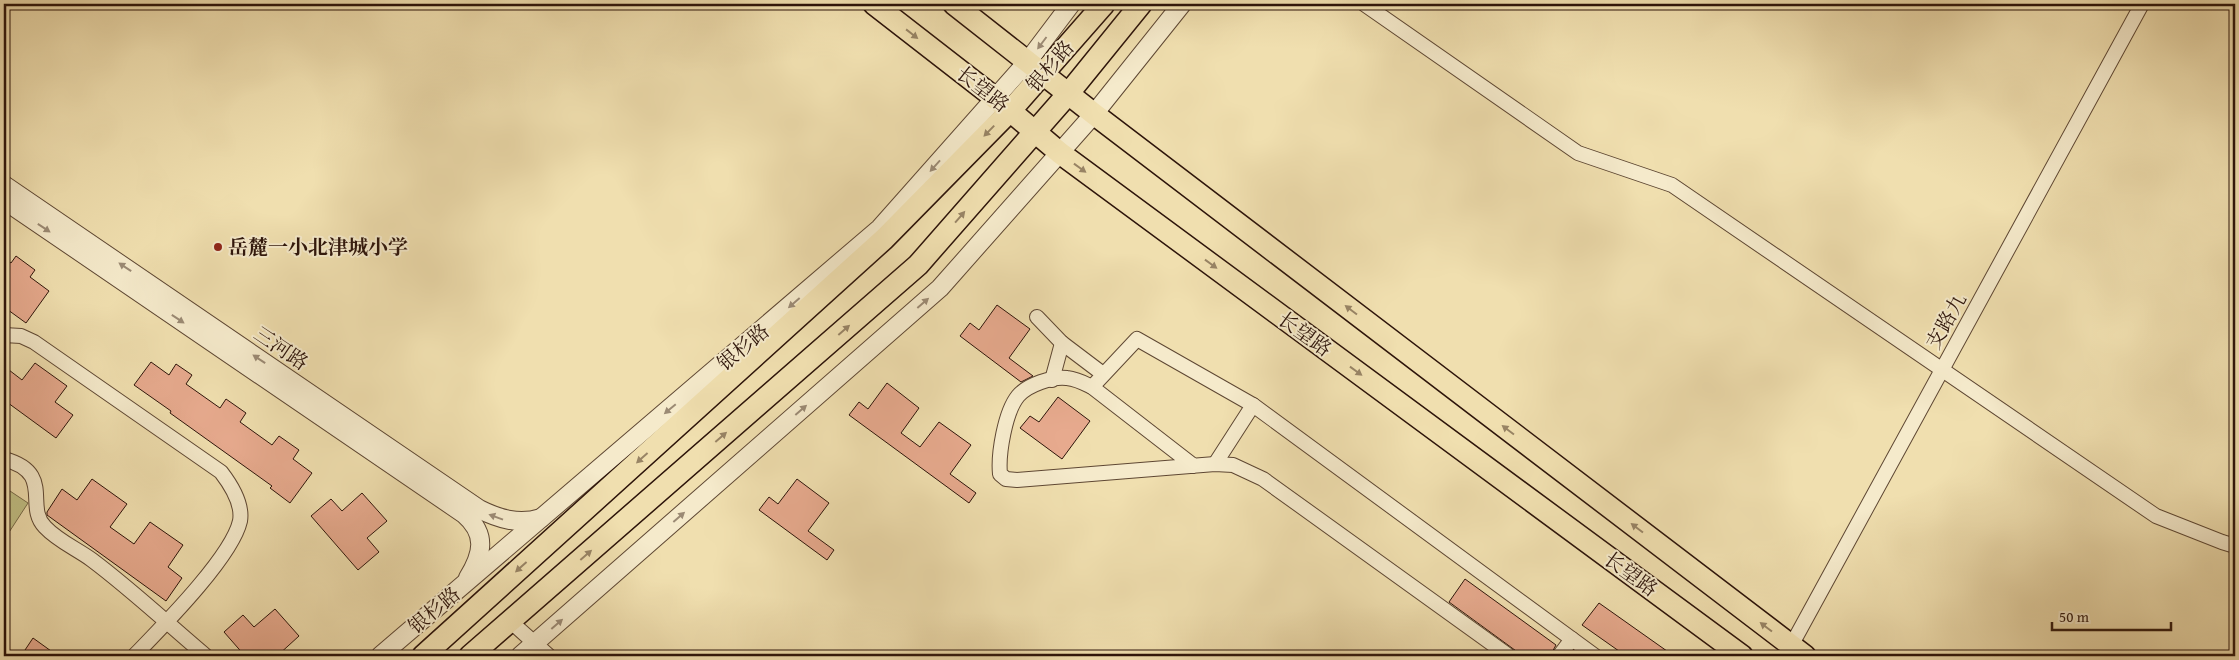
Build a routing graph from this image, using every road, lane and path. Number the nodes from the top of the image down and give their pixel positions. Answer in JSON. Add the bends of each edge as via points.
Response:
{"nodes":[{"id":1,"x":874,"y":4,"type":"edge"},
{"id":2,"x":954,"y":4,"type":"edge"},
{"id":3,"x":1071,"y":4,"type":"edge"},
{"id":4,"x":1104,"y":4,"type":"edge"},
{"id":5,"x":1140,"y":4,"type":"edge"},
{"id":6,"x":1182,"y":4,"type":"edge"},
{"id":7,"x":1364,"y":4,"type":"edge"},
{"id":8,"x":2142,"y":4,"type":"edge"},
{"id":9,"x":1036,"y":67,"type":"junction"},
{"id":10,"x":1068,"y":94,"type":"junction"},
{"id":11,"x":1002,"y":104,"type":"junction"},
{"id":12,"x":1094,"y":114,"type":"junction"},
{"id":13,"x":1036,"y":131,"type":"junction"},
{"id":14,"x":1060,"y":153,"type":"junction"},
{"id":15,"x":4,"y":185,"type":"edge"},
{"id":16,"x":4,"y":200,"type":"edge"},
{"id":17,"x":1037,"y":317,"type":"dead end"},
{"id":18,"x":4,"y":335,"type":"edge"},
{"id":19,"x":1062,"y":343,"type":"junction"},
{"id":20,"x":1942,"y":370,"type":"junction"},
{"id":21,"x":1102,"y":374,"type":"junction"},
{"id":22,"x":1052,"y":380,"type":"junction"},
{"id":23,"x":1092,"y":387,"type":"junction"},
{"id":24,"x":1253,"y":405,"type":"junction"},
{"id":25,"x":4,"y":458,"type":"edge"},
{"id":26,"x":1215,"y":464,"type":"junction"},
{"id":27,"x":1194,"y":466,"type":"junction"},
{"id":28,"x":543,"y":517,"type":"junction"},
{"id":29,"x":2235,"y":546,"type":"edge"},
{"id":30,"x":465,"y":584,"type":"junction"},
{"id":31,"x":510,"y":621,"type":"junction"},
{"id":32,"x":166,"y":622,"type":"junction"},
{"id":33,"x":1572,"y":639,"type":"junction"},
{"id":34,"x":534,"y":643,"type":"junction"},
{"id":35,"x":1794,"y":653,"type":"edge"},
{"id":36,"x":134,"y":656,"type":"edge"},
{"id":37,"x":206,"y":656,"type":"edge"},
{"id":38,"x":380,"y":656,"type":"edge"},
{"id":39,"x":423,"y":656,"type":"edge"},
{"id":40,"x":470,"y":656,"type":"edge"},
{"id":41,"x":520,"y":656,"type":"edge"},
{"id":42,"x":548,"y":656,"type":"edge"},
{"id":43,"x":1509,"y":656,"type":"edge"},
{"id":44,"x":1559,"y":656,"type":"edge"},
{"id":45,"x":1595,"y":656,"type":"edge"},
{"id":46,"x":1742,"y":656,"type":"edge"}],
"edges":[{"from":1,"to":11,"type":"main road","name":"长望路","one_way":true},
{"from":2,"to":9,"type":"main road","name":"长望路"},
{"from":3,"to":9,"type":"street","name":"银杉路","one_way":true},
{"from":4,"to":9,"type":"main road","name":"银杉路"},
{"from":5,"to":10,"type":"main road","name":"银杉路"},
{"from":6,"to":12,"type":"street"},
{"from":7,"to":20,"type":"street","via":[[1578,152],[1672,186]]},
{"from":8,"to":20,"type":"street","name":"支路九"},
{"from":9,"to":10,"type":"main road","name":"长望路"},
{"from":9,"to":11,"type":"main road","name":"银杉路"},
{"from":10,"to":12,"type":"main road","name":"长望路"},
{"from":10,"to":13,"type":"main road","name":"银杉路"},
{"from":11,"to":13,"type":"main road","name":"长望路"},
{"from":11,"to":28,"type":"street","name":"银杉路","one_way":true,"via":[[880,228]]},
{"from":11,"to":39,"type":"main road","name":"银杉路","one_way":true,"via":[[884,239]]},
{"from":12,"to":14,"type":"street"},
{"from":35,"to":12,"type":"main road","name":"长望路","one_way":true},
{"from":13,"to":14,"type":"main road","name":"长望路"},
{"from":31,"to":13,"type":"main road","name":"银杉路","one_way":true,"via":[[918,265]]},
{"from":34,"to":14,"type":"street","one_way":true,"via":[[940,288]]},
{"from":14,"to":46,"type":"main road","name":"长望路","one_way":true},
{"from":28,"to":15,"type":"street","name":"三河路","one_way":true,"via":[[519,522],[479,509]]},
{"from":16,"to":30,"type":"street","name":"三河路","one_way":true,"via":[[475,523],[480,537],[478,560]]},
{"from":17,"to":19,"type":"street"},
{"from":18,"to":32,"type":"street","via":[[21,336],[68,365],[221,472],[232,488],[240,520],[234,536],[226,551]]},
{"from":19,"to":21,"type":"street"},
{"from":19,"to":22,"type":"street"},
{"from":20,"to":29,"type":"street","via":[[2156,516]]},
{"from":20,"to":35,"type":"street","name":"支路九"},
{"from":21,"to":23,"type":"street"},
{"from":21,"to":24,"type":"street","via":[[1137,339]]},
{"from":22,"to":23,"type":"street","via":[[1080,380]]},
{"from":22,"to":27,"type":"street","via":[[1028,389],[1014,403],[999,461],[1000,474],[1006,479]]},
{"from":23,"to":27,"type":"street"},
{"from":24,"to":26,"type":"street"},
{"from":24,"to":33,"type":"street"},
{"from":25,"to":32,"type":"street","via":[[28,470],[35,484],[39,518],[44,527],[92,560]]},
{"from":26,"to":27,"type":"street"},
{"from":26,"to":43,"type":"street","via":[[1233,465],[1263,479]]},
{"from":28,"to":30,"type":"street","name":"银杉路"},
{"from":30,"to":38,"type":"street","name":"银杉路"},
{"from":31,"to":34,"type":"street"},
{"from":31,"to":40,"type":"main road","name":"银杉路"},
{"from":32,"to":36,"type":"street"},
{"from":32,"to":37,"type":"street"},
{"from":33,"to":44,"type":"street"},
{"from":33,"to":45,"type":"street"},
{"from":34,"to":41,"type":"street"},
{"from":34,"to":42,"type":"street"}]}
